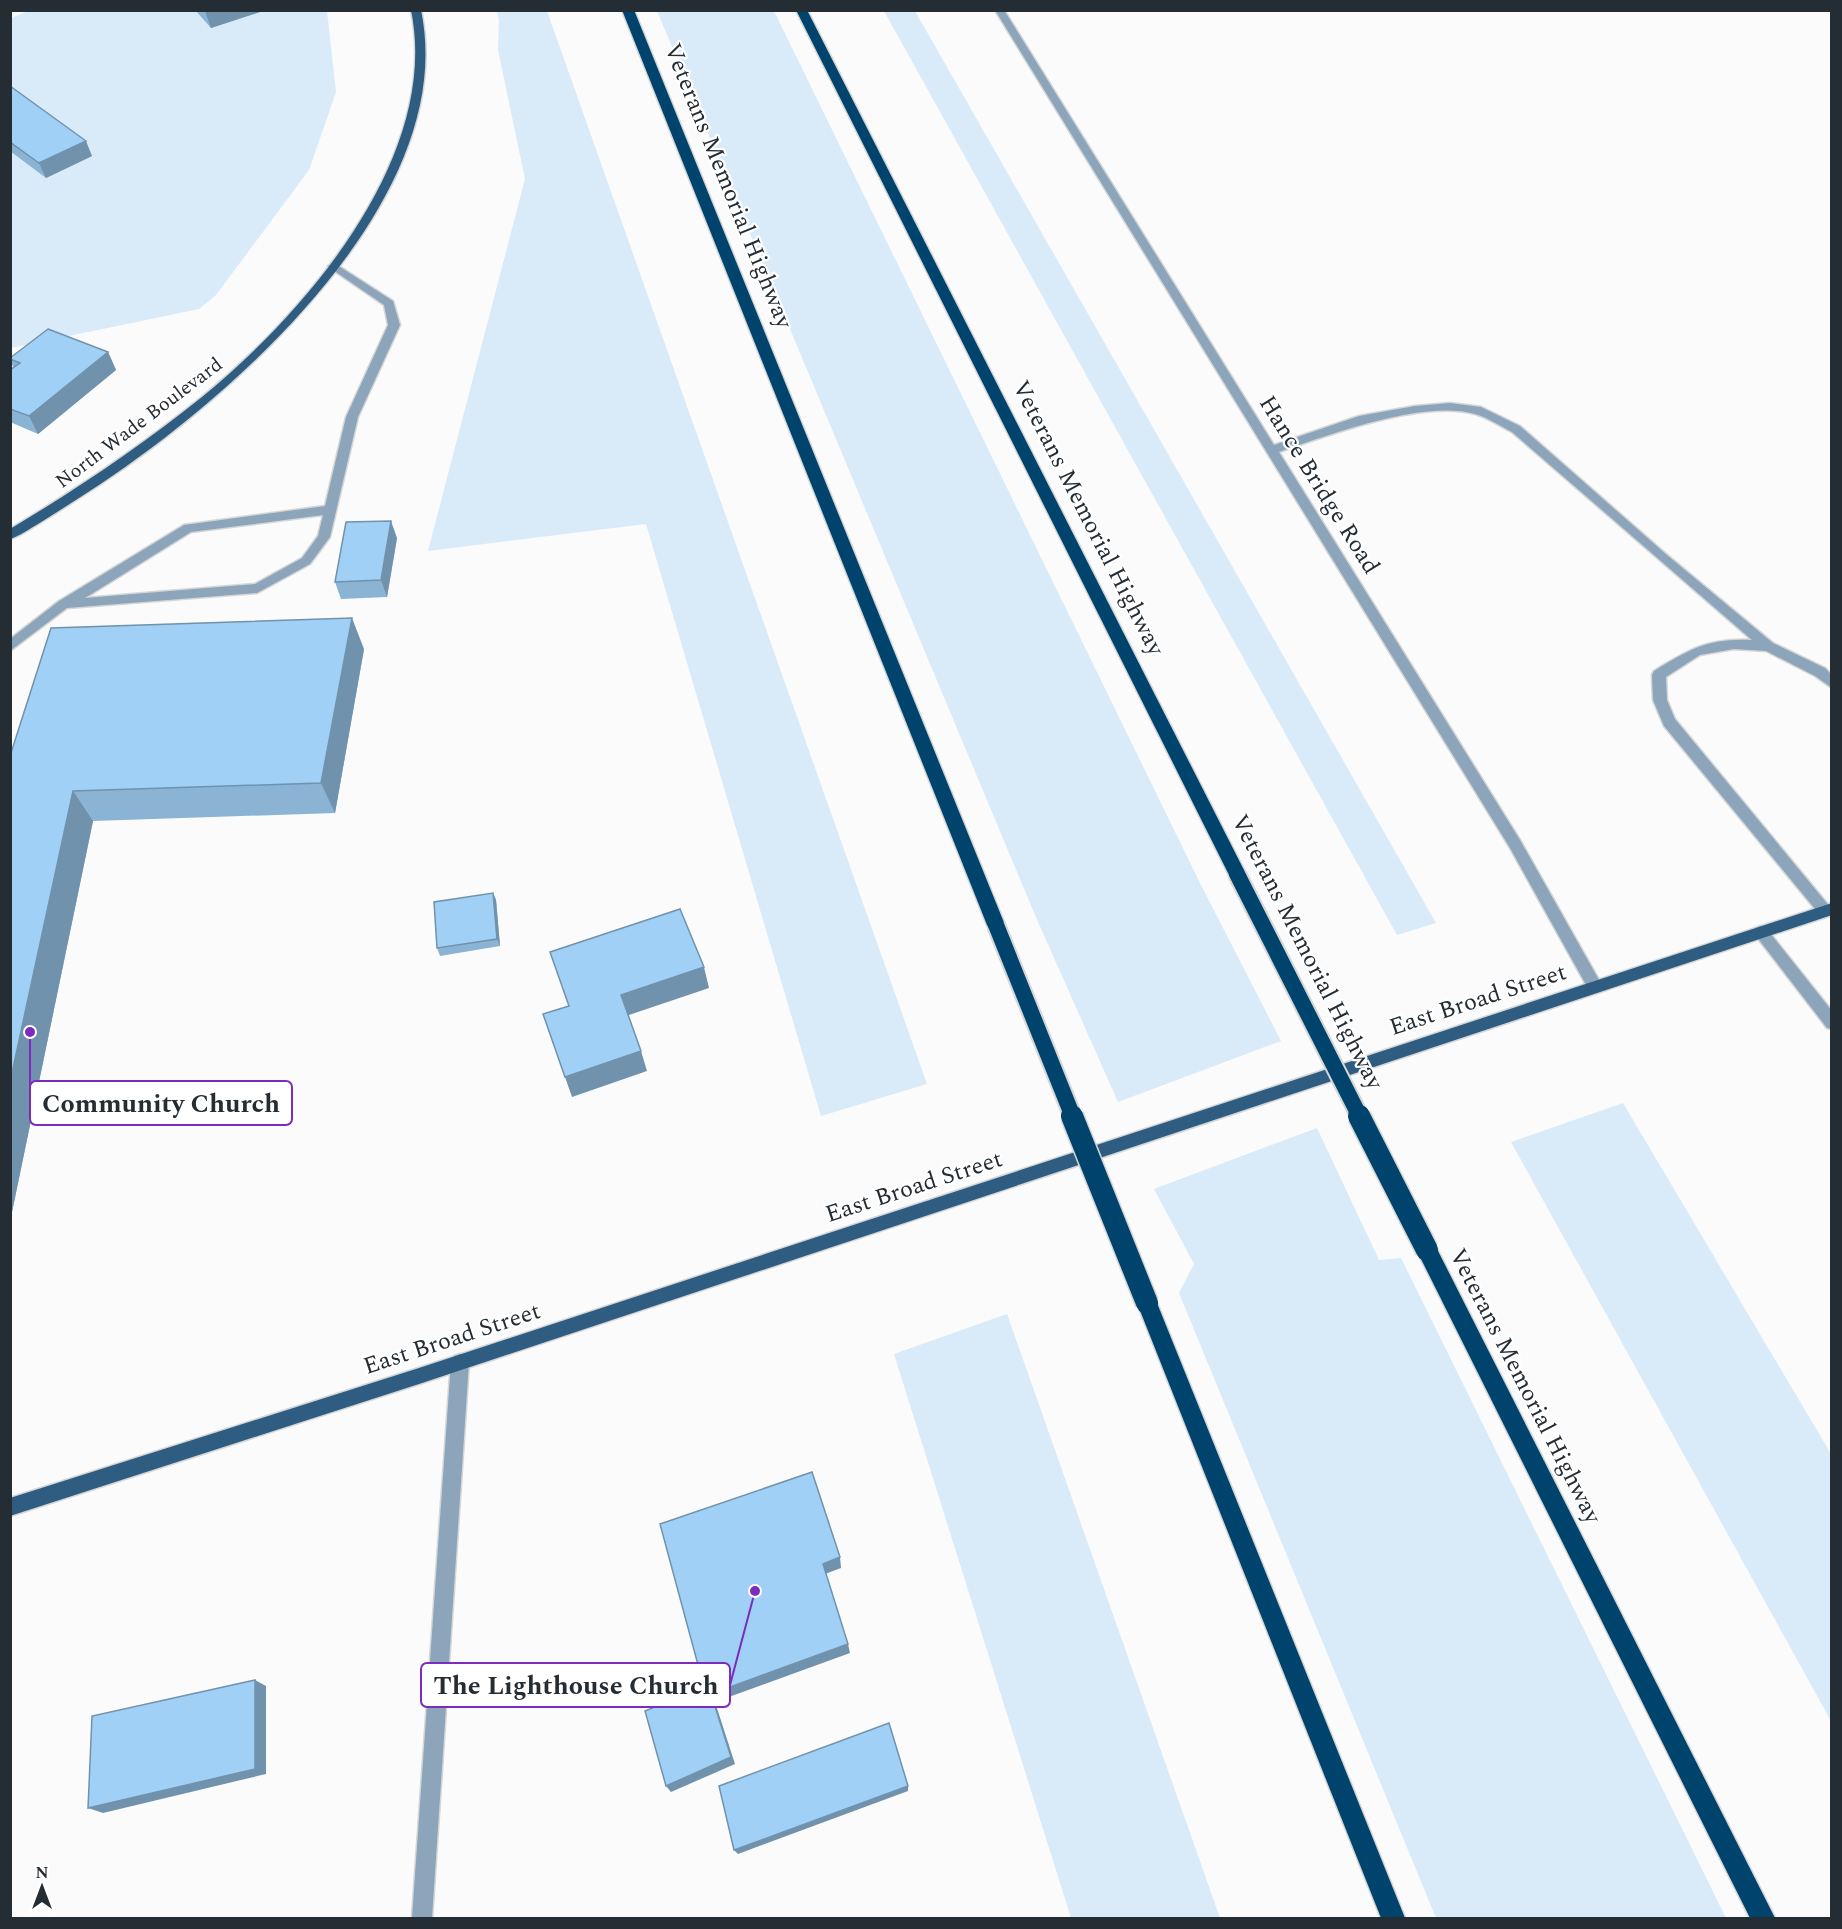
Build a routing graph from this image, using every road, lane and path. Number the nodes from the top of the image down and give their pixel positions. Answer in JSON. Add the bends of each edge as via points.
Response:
{"nodes":[{"id":1,"x":416,"y":10,"type":"edge"},
{"id":2,"x":628,"y":10,"type":"edge"},
{"id":3,"x":801,"y":10,"type":"edge"},
{"id":4,"x":999,"y":10,"type":"edge"},
{"id":5,"x":334,"y":266,"type":"junction"},
{"id":6,"x":1271,"y":450,"type":"junction"},
{"id":7,"x":330,"y":510,"type":"junction"},
{"id":8,"x":10,"y":535,"type":"edge"},
{"id":9,"x":64,"y":604,"type":"junction"},
{"id":10,"x":10,"y":646,"type":"edge"},
{"id":11,"x":1768,"y":646,"type":"junction"},
{"id":12,"x":1832,"y":683,"type":"edge"},
{"id":13,"x":1828,"y":910,"type":"edge"},
{"id":14,"x":1761,"y":932,"type":"junction"},
{"id":15,"x":1595,"y":987,"type":"junction"},
{"id":16,"x":1832,"y":1023,"type":"edge"},
{"id":17,"x":460,"y":1362,"type":"junction"},
{"id":18,"x":10,"y":1507,"type":"edge"},
{"id":19,"x":422,"y":1918,"type":"edge"},
{"id":20,"x":1393,"y":1918,"type":"edge"},
{"id":21,"x":1763,"y":1918,"type":"edge"}],
"edges":[{"from":1,"to":5,"type":"main road","name":"North Wade Boulevard","via":[[421,28],[418,88],[405,145],[391,176]]},
{"from":2,"to":20,"type":"highway","name":"Veterans Memorial Highway","bridge":true},
{"from":3,"to":21,"type":"highway","name":"Veterans Memorial Highway","bridge":true},
{"from":4,"to":6,"type":"street","name":"Hance Bridge Road"},
{"from":5,"to":7,"type":"street","via":[[390,303],[394,325],[352,417]]},
{"from":5,"to":8,"type":"main road","name":"North Wade Boulevard","via":[[261,351],[192,411],[106,475]]},
{"from":6,"to":11,"type":"street","via":[[1359,420],[1450,407],[1477,410],[1516,429]]},
{"from":6,"to":15,"type":"street","name":"Hance Bridge Road","via":[[1515,844]]},
{"from":7,"to":9,"type":"street","via":[[188,528]]},
{"from":7,"to":9,"type":"street","via":[[324,537],[306,561],[257,588]]},
{"from":9,"to":10,"type":"street"},
{"from":11,"to":12,"type":"street","via":[[1820,672]]},
{"from":11,"to":13,"type":"street","via":[[1734,644],[1697,651],[1659,675],[1660,700],[1669,722]]},
{"from":13,"to":14,"type":"main road","name":"East Broad Street"},
{"from":14,"to":15,"type":"main road","name":"East Broad Street"},
{"from":14,"to":16,"type":"street"},
{"from":15,"to":17,"type":"main road","name":"East Broad Street"},
{"from":17,"to":18,"type":"main road","name":"East Broad Street"},
{"from":17,"to":19,"type":"street"}]}
